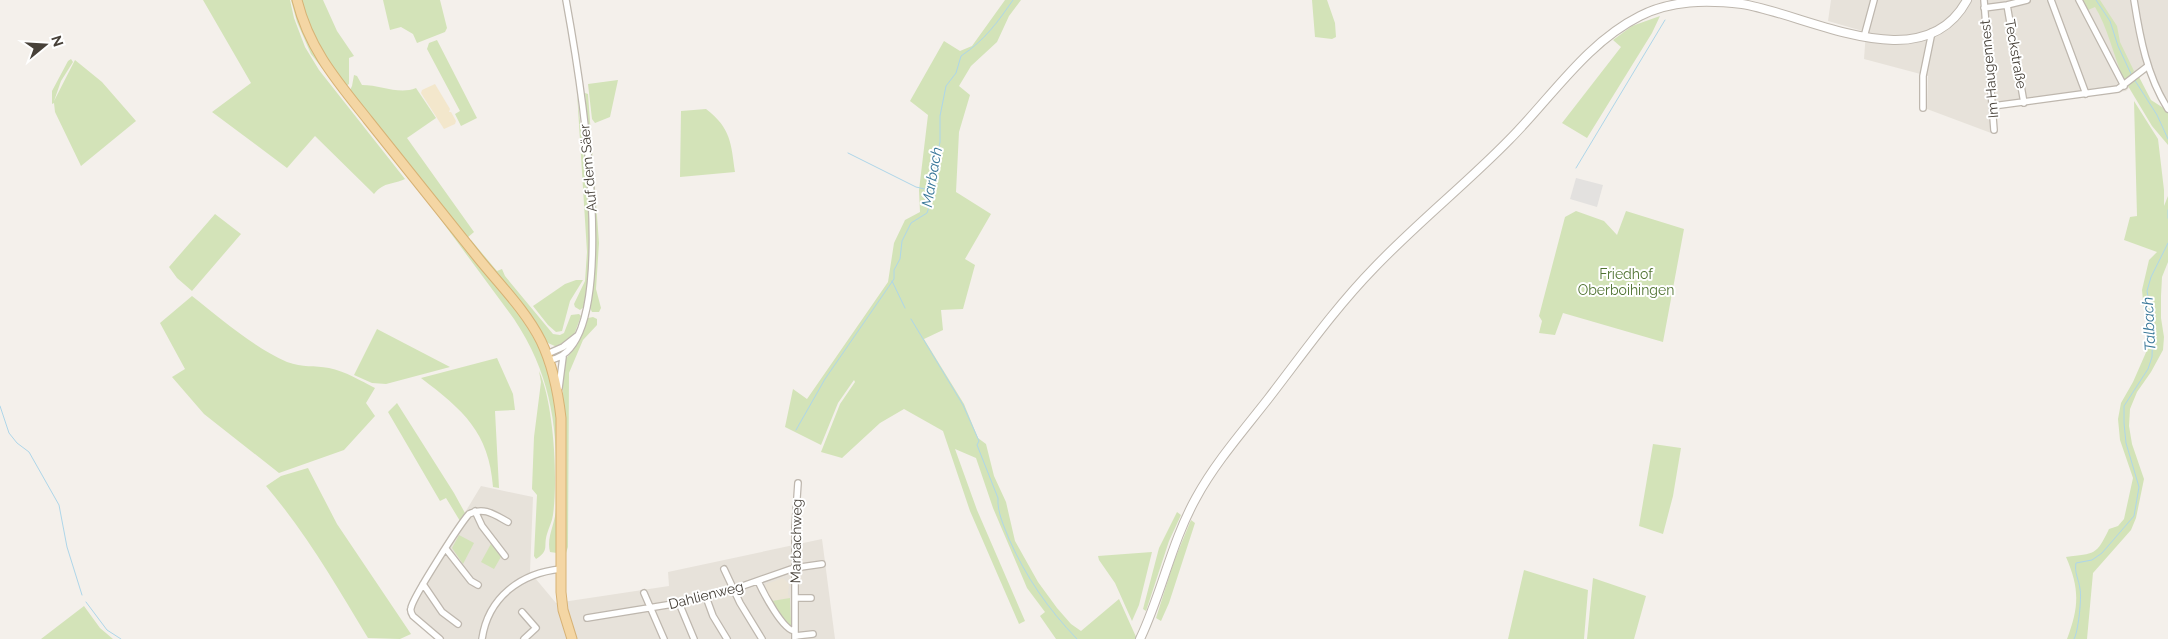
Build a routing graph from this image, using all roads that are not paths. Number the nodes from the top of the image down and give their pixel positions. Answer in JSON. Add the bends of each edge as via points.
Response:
{"nodes":[{"id":1,"x":297,"y":0,"type":"edge"},
{"id":2,"x":566,"y":0,"type":"edge"},
{"id":3,"x":1874,"y":0,"type":"edge"},
{"id":4,"x":1967,"y":0,"type":"edge"},
{"id":5,"x":1984,"y":0,"type":"edge"},
{"id":6,"x":2027,"y":0,"type":"edge"},
{"id":7,"x":2052,"y":0,"type":"edge"},
{"id":8,"x":2080,"y":0,"type":"edge"},
{"id":9,"x":2134,"y":0,"type":"edge"},
{"id":10,"x":2007,"y":5,"type":"junction"},
{"id":11,"x":1984,"y":8,"type":"junction"},
{"id":12,"x":1932,"y":32,"type":"junction"},
{"id":13,"x":1864,"y":37,"type":"junction"},
{"id":14,"x":2148,"y":66,"type":"junction"},
{"id":15,"x":2126,"y":84,"type":"junction"},
{"id":16,"x":2086,"y":94,"type":"junction"},
{"id":17,"x":2165,"y":100,"type":"edge"},
{"id":18,"x":2024,"y":103,"type":"junction"},
{"id":19,"x":1993,"y":106,"type":"junction"},
{"id":20,"x":1923,"y":108,"type":"dead end"},
{"id":21,"x":2168,"y":109,"type":"edge"},
{"id":22,"x":1994,"y":130,"type":"dead end"},
{"id":23,"x":578,"y":335,"type":"junction"},
{"id":24,"x":548,"y":357,"type":"junction"},
{"id":25,"x":563,"y":357,"type":"junction"},
{"id":26,"x":558,"y":392,"type":"junction"},
{"id":27,"x":798,"y":483,"type":"dead end"},
{"id":28,"x":475,"y":511,"type":"junction"},
{"id":29,"x":508,"y":522,"type":"dead end"},
{"id":30,"x":446,"y":549,"type":"junction"},
{"id":31,"x":506,"y":556,"type":"dead end"},
{"id":32,"x":822,"y":564,"type":"dead end"},
{"id":33,"x":724,"y":568,"type":"dead end"},
{"id":34,"x":794,"y":568,"type":"junction"},
{"id":35,"x":561,"y":569,"type":"junction"},
{"id":36,"x":758,"y":581,"type":"junction"},
{"id":37,"x":423,"y":584,"type":"junction"},
{"id":38,"x":478,"y":585,"type":"dead end"},
{"id":39,"x":734,"y":589,"type":"junction"},
{"id":40,"x":644,"y":593,"type":"dead end"},
{"id":41,"x":706,"y":597,"type":"junction"},
{"id":42,"x":795,"y":598,"type":"junction"},
{"id":43,"x":810,"y":598,"type":"dead end"},
{"id":44,"x":679,"y":603,"type":"junction"},
{"id":45,"x":651,"y":608,"type":"junction"},
{"id":46,"x":522,"y":612,"type":"dead end"},
{"id":47,"x":587,"y":618,"type":"dead end"},
{"id":48,"x":458,"y":624,"type":"dead end"},
{"id":49,"x":813,"y":634,"type":"dead end"},
{"id":50,"x":795,"y":635,"type":"edge"},
{"id":51,"x":440,"y":639,"type":"edge"},
{"id":52,"x":482,"y":639,"type":"edge"},
{"id":53,"x":524,"y":639,"type":"edge"},
{"id":54,"x":572,"y":639,"type":"edge"},
{"id":55,"x":664,"y":639,"type":"edge"},
{"id":56,"x":694,"y":639,"type":"edge"},
{"id":57,"x":727,"y":639,"type":"edge"},
{"id":58,"x":762,"y":639,"type":"edge"},
{"id":59,"x":1140,"y":639,"type":"edge"}],
"edges":[{"from":1,"to":24,"type":"main road","via":[[304,26],[322,60],[521,310]]},
{"from":2,"to":23,"type":"street","name":"Auf dem Säer","via":[[581,87],[593,239],[589,301]]},
{"from":3,"to":13,"type":"street"},
{"from":4,"to":12,"type":"street","via":[[1954,18]]},
{"from":5,"to":11,"type":"street","name":"Im Haugennest"},
{"from":6,"to":10,"type":"street","name":"Im Haugennest"},
{"from":7,"to":16,"type":"street"},
{"from":8,"to":15,"type":"street"},
{"from":9,"to":14,"type":"street"},
{"from":10,"to":11,"type":"street","name":"Im Haugennest"},
{"from":10,"to":18,"type":"street","name":"Teckstraße"},
{"from":11,"to":19,"type":"street","name":"Im Haugennest"},
{"from":12,"to":13,"type":"street","via":[[1914,39],[1894,41]]},
{"from":12,"to":20,"type":"street","via":[[1923,76]]},
{"from":13,"to":59,"type":"street","via":[[1759,7],[1711,1],[1682,2],[1655,9],[1630,21],[1604,40],[1501,148],[1364,278],[1229,448],[1197,496],[1183,524]]},
{"from":14,"to":15,"type":"street"},
{"from":14,"to":17,"type":"street"},
{"from":15,"to":16,"type":"street","via":[[2118,90]]},
{"from":16,"to":18,"type":"street"},
{"from":17,"to":21,"type":"street"},
{"from":18,"to":19,"type":"street"},
{"from":19,"to":22,"type":"street","name":"Im Haugennest"},
{"from":23,"to":24,"type":"street"},
{"from":23,"to":25,"type":"street","name":"Auf dem Säer"},
{"from":24,"to":25,"type":"street"},
{"from":24,"to":26,"type":"main road"},
{"from":25,"to":26,"type":"street","name":"Auf dem Säer"},
{"from":26,"to":35,"type":"main road"},
{"from":27,"to":34,"type":"street","name":"Marbachweg"},
{"from":28,"to":29,"type":"street","via":[[486,510]]},
{"from":28,"to":30,"type":"street","via":[[465,518]]},
{"from":28,"to":31,"type":"street","via":[[482,526]]},
{"from":30,"to":37,"type":"street"},
{"from":30,"to":38,"type":"street","via":[[468,578]]},
{"from":32,"to":34,"type":"street","name":"Dahlienweg"},
{"from":33,"to":39,"type":"street"},
{"from":34,"to":36,"type":"street","name":"Dahlienweg"},
{"from":34,"to":42,"type":"street","name":"Marbachweg"},
{"from":35,"to":52,"type":"street","via":[[528,576],[510,589],[492,611]]},
{"from":35,"to":54,"type":"main road","via":[[563,610]]},
{"from":36,"to":39,"type":"street","name":"Dahlienweg"},
{"from":36,"to":50,"type":"street","via":[[778,615]]},
{"from":37,"to":48,"type":"street","via":[[442,612]]},
{"from":37,"to":51,"type":"street","via":[[411,612]]},
{"from":39,"to":41,"type":"street","name":"Dahlienweg"},
{"from":39,"to":58,"type":"street"},
{"from":40,"to":45,"type":"street"},
{"from":41,"to":44,"type":"street","name":"Dahlienweg"},
{"from":41,"to":57,"type":"street"},
{"from":42,"to":43,"type":"street","name":"Marbachweg"},
{"from":42,"to":50,"type":"street","name":"Marbachweg"},
{"from":44,"to":45,"type":"street","name":"Dahlienweg"},
{"from":44,"to":56,"type":"street"},
{"from":45,"to":47,"type":"street","name":"Dahlienweg"},
{"from":45,"to":55,"type":"street"},
{"from":46,"to":53,"type":"street","via":[[536,628]]},
{"from":49,"to":50,"type":"street"}]}
